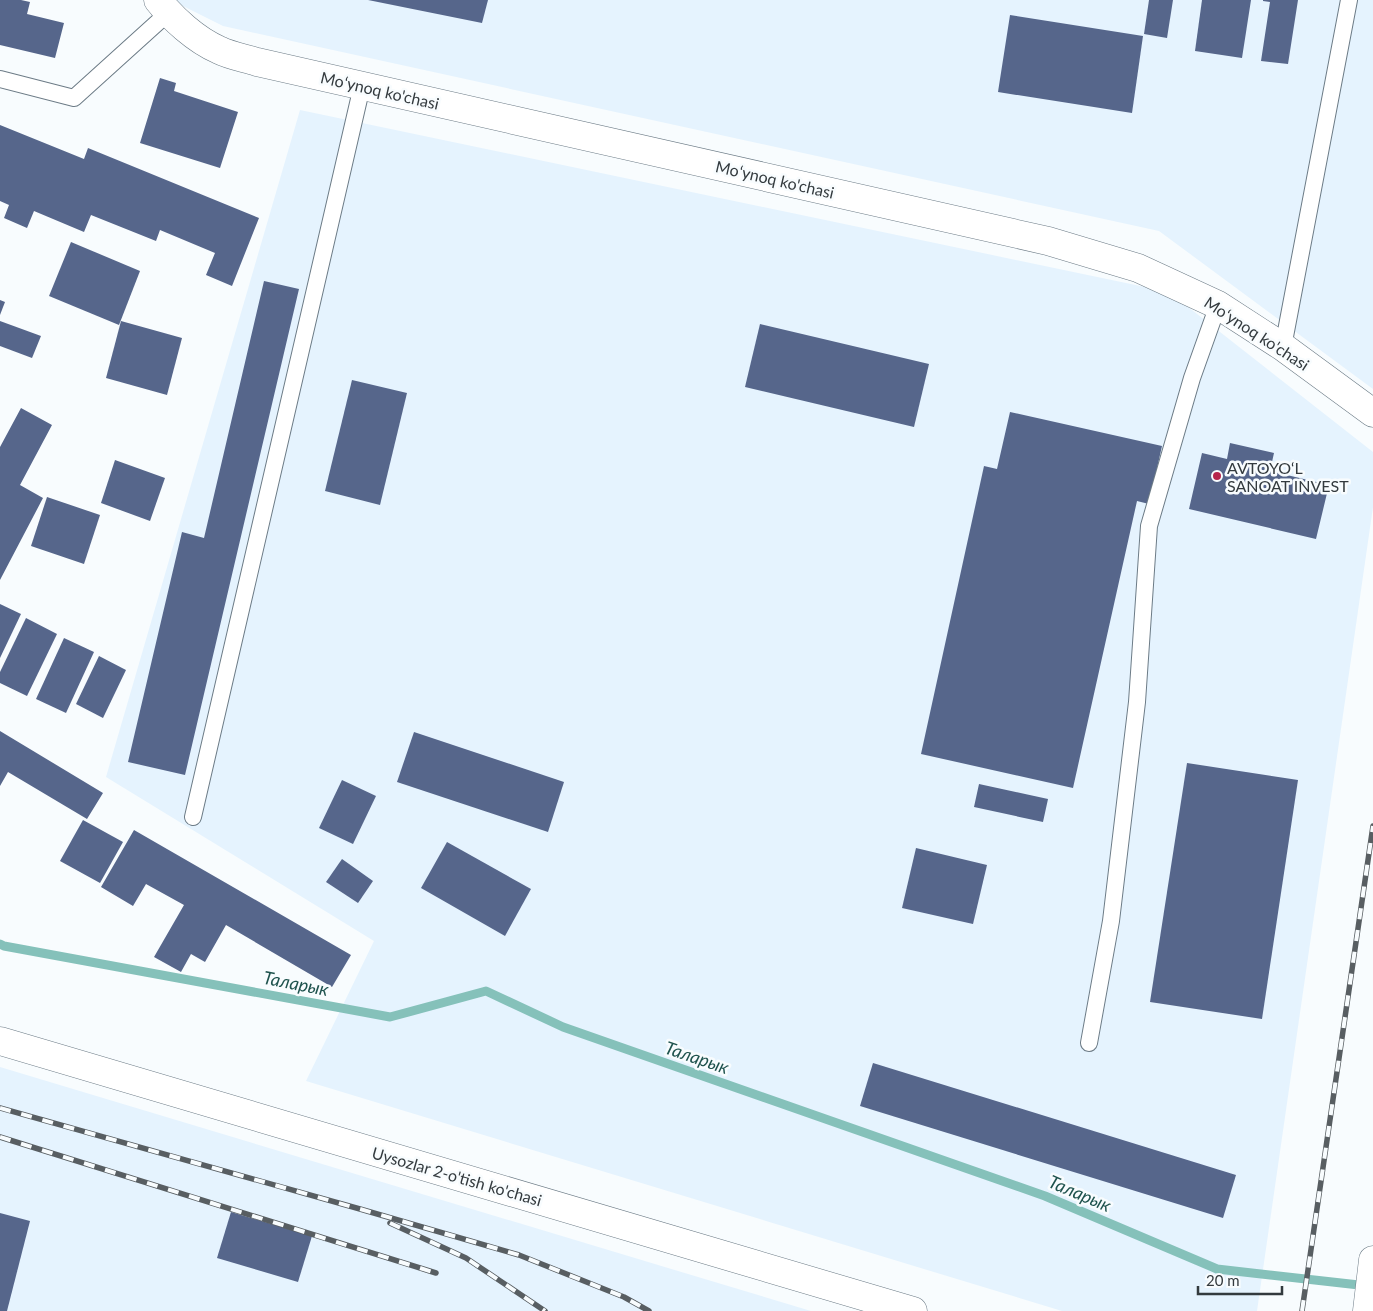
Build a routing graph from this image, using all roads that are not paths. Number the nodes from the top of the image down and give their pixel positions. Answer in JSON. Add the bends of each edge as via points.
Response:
{"nodes":[{"id":1,"x":1348,"y":0,"type":"edge"},
{"id":2,"x":163,"y":6,"type":"edge"},
{"id":3,"x":0,"y":79,"type":"edge"},
{"id":4,"x":362,"y":86,"type":"junction"},
{"id":5,"x":1218,"y":305,"type":"junction"},
{"id":6,"x":1283,"y":347,"type":"junction"},
{"id":7,"x":1373,"y":413,"type":"edge"},
{"id":8,"x":193,"y":817,"type":"dead end"},
{"id":9,"x":0,"y":1041,"type":"edge"},
{"id":10,"x":1089,"y":1043,"type":"dead end"},
{"id":11,"x":1373,"y":1260,"type":"edge"},
{"id":12,"x":913,"y":1311,"type":"edge"},
{"id":13,"x":1367,"y":1311,"type":"edge"}],
"edges":[{"from":1,"to":6,"type":"lane"},
{"from":2,"to":3,"type":"lane","via":[[74,98]]},
{"from":2,"to":4,"type":"street","name":"Moʻynoq ko'chasi","via":[[191,33],[218,50]]},
{"from":4,"to":5,"type":"street","name":"Moʻynoq ko'chasi","via":[[1048,241],[1138,268]]},
{"from":4,"to":8,"type":"lane"},
{"from":5,"to":6,"type":"street","name":"Moʻynoq ko'chasi"},
{"from":5,"to":10,"type":"lane","via":[[1192,378],[1149,526],[1137,702],[1111,922]]},
{"from":6,"to":7,"type":"street","name":"Moʻynoq ko'chasi"},
{"from":9,"to":12,"type":"street","name":"Uysozlar 2-o'tish ko'chasi"},
{"from":11,"to":13,"type":"street"}]}
